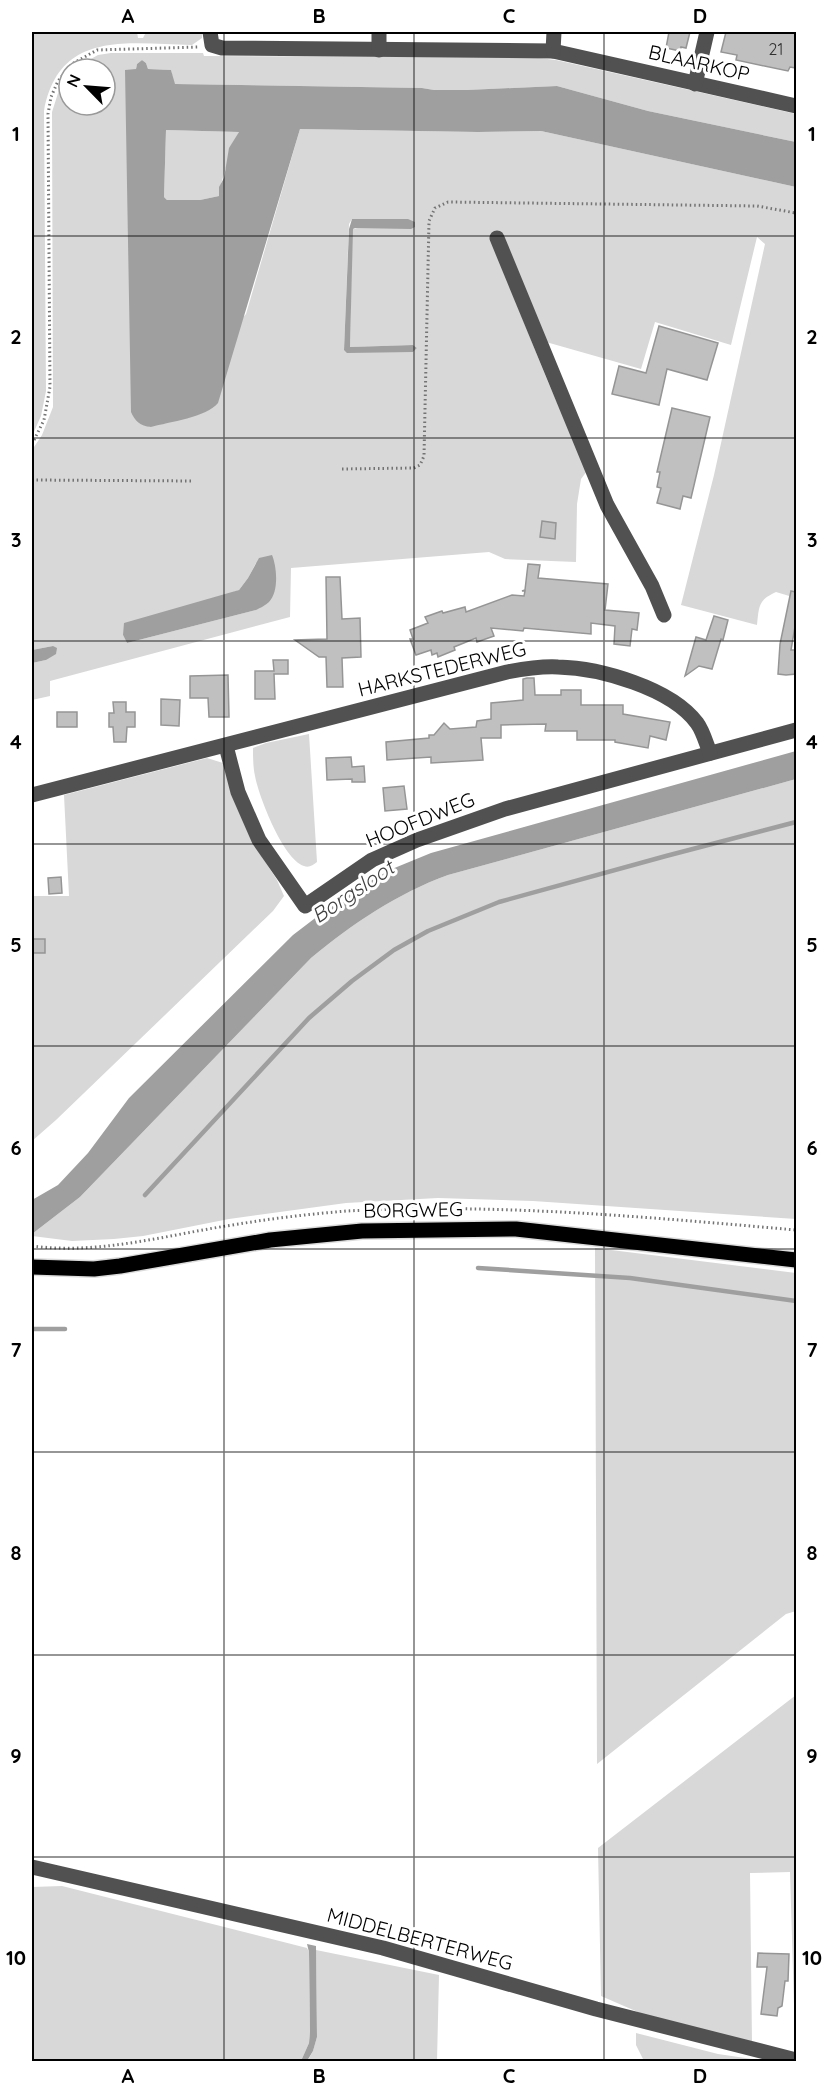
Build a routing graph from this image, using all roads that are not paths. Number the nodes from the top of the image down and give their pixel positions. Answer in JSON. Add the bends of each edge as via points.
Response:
{"nodes":[{"id":1,"x":379,"y":32,"type":"edge"},
{"id":2,"x":554,"y":32,"type":"edge"},
{"id":3,"x":706,"y":32,"type":"edge"},
{"id":4,"x":211,"y":38,"type":"edge"},
{"id":5,"x":380,"y":50,"type":"junction"},
{"id":6,"x":553,"y":51,"type":"junction"},
{"id":7,"x":695,"y":84,"type":"junction"},
{"id":8,"x":796,"y":106,"type":"edge"},
{"id":9,"x":497,"y":238,"type":"dead end"},
{"id":10,"x":664,"y":615,"type":"dead end"},
{"id":11,"x":796,"y":730,"type":"edge"},
{"id":12,"x":226,"y":746,"type":"junction"},
{"id":13,"x":710,"y":753,"type":"junction"},
{"id":14,"x":32,"y":795,"type":"edge"},
{"id":15,"x":796,"y":1260,"type":"edge"},
{"id":16,"x":32,"y":1267,"type":"edge"},
{"id":17,"x":32,"y":1867,"type":"edge"},
{"id":18,"x":796,"y":2060,"type":"edge"}],
"edges":[{"from":1,"to":5,"type":"street"},
{"from":2,"to":6,"type":"street"},
{"from":3,"to":7,"type":"street"},
{"from":4,"to":5,"type":"street","name":"BLAARKOP","via":[[222,48]]},
{"from":5,"to":6,"type":"street","name":"BLAARKOP"},
{"from":6,"to":7,"type":"street","name":"BLAARKOP"},
{"from":7,"to":8,"type":"street","name":"BLAARKOP"},
{"from":9,"to":10,"type":"street","via":[[607,505]]},
{"from":11,"to":13,"type":"street","name":"HOOFDWEG"},
{"from":12,"to":13,"type":"street","name":"HARKSTEDERWEG","via":[[507,672],[558,667],[636,683],[672,700],[699,725]]},
{"from":12,"to":13,"type":"street","name":"HOOFDWEG","via":[[238,792],[259,840],[305,906],[372,860],[417,840],[505,809]]},
{"from":12,"to":14,"type":"street","name":"HARKSTEDERWEG"},
{"from":15,"to":16,"type":"main road","name":"BORGWEG","via":[[516,1229],[374,1230],[270,1240],[103,1268]]},
{"from":17,"to":18,"type":"street","name":"MIDDELBERTERWEG","via":[[383,1948],[596,2009]]}]}
